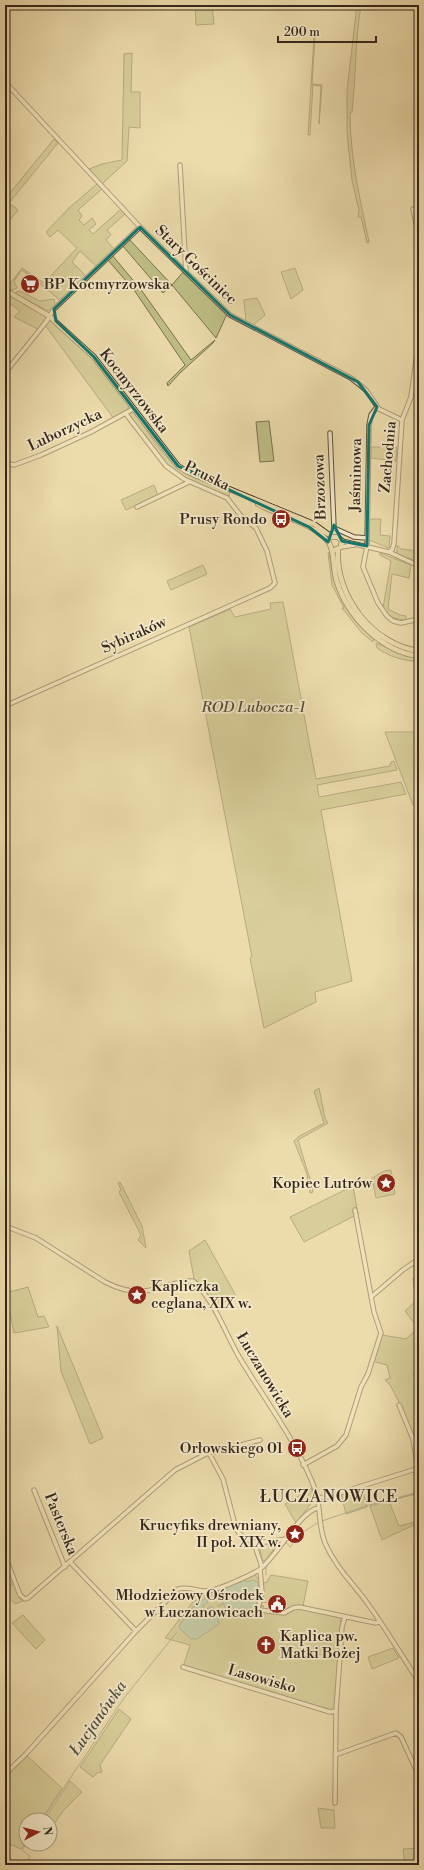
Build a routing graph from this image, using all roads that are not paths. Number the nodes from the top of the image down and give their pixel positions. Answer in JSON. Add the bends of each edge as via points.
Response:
{"nodes":[{"id":1,"x":5,"y":82,"type":"edge"},
{"id":2,"x":180,"y":165,"type":"dead end"},
{"id":3,"x":413,"y":209,"type":"dead end"},
{"id":4,"x":140,"y":227,"type":"junction"},
{"id":5,"x":419,"y":238,"type":"edge"},
{"id":6,"x":186,"y":272,"type":"junction"},
{"id":7,"x":5,"y":290,"type":"edge"},
{"id":8,"x":54,"y":309,"type":"junction"},
{"id":9,"x":50,"y":316,"type":"junction"},
{"id":10,"x":56,"y":321,"type":"junction"},
{"id":11,"x":419,"y":339,"type":"edge"},
{"id":12,"x":5,"y":373,"type":"edge"},
{"id":13,"x":377,"y":406,"type":"junction"},
{"id":14,"x":133,"y":409,"type":"junction"},
{"id":15,"x":126,"y":414,"type":"junction"},
{"id":16,"x":402,"y":420,"type":"junction"},
{"id":17,"x":330,"y":433,"type":"dead end"},
{"id":18,"x":5,"y":463,"type":"edge"},
{"id":19,"x":190,"y":482,"type":"junction"},
{"id":20,"x":234,"y":491,"type":"junction"},
{"id":21,"x":248,"y":498,"type":"junction"},
{"id":22,"x":230,"y":500,"type":"junction"},
{"id":23,"x":137,"y":507,"type":"dead end"},
{"id":24,"x":332,"y":537,"type":"junction"},
{"id":25,"x":367,"y":538,"type":"junction"},
{"id":26,"x":328,"y":542,"type":"junction"},
{"id":27,"x":340,"y":546,"type":"junction"},
{"id":28,"x":367,"y":546,"type":"junction"},
{"id":29,"x":332,"y":549,"type":"junction"},
{"id":30,"x":389,"y":552,"type":"junction"},
{"id":31,"x":419,"y":566,"type":"edge"},
{"id":32,"x":272,"y":586,"type":"joint"},
{"id":33,"x":419,"y":619,"type":"edge"},
{"id":34,"x":419,"y":651,"type":"edge"},
{"id":35,"x":419,"y":656,"type":"edge"},
{"id":36,"x":5,"y":706,"type":"edge"},
{"id":37,"x":355,"y":1210,"type":"dead end"},
{"id":38,"x":5,"y":1226,"type":"edge"},
{"id":39,"x":419,"y":1259,"type":"edge"},
{"id":40,"x":371,"y":1297,"type":"junction"},
{"id":41,"x":399,"y":1405,"type":"dead end"},
{"id":42,"x":260,"y":1440,"type":"dead end"},
{"id":43,"x":209,"y":1453,"type":"junction"},
{"id":44,"x":303,"y":1465,"type":"junction"},
{"id":45,"x":419,"y":1468,"type":"edge"},
{"id":46,"x":34,"y":1490,"type":"dead end"},
{"id":47,"x":317,"y":1498,"type":"junction"},
{"id":48,"x":318,"y":1508,"type":"junction"},
{"id":49,"x":286,"y":1539,"type":"junction"},
{"id":50,"x":254,"y":1543,"type":"junction"},
{"id":51,"x":5,"y":1556,"type":"edge"},
{"id":52,"x":70,"y":1563,"type":"junction"},
{"id":53,"x":65,"y":1567,"type":"junction"},
{"id":54,"x":261,"y":1568,"type":"junction"},
{"id":55,"x":344,"y":1617,"type":"junction"},
{"id":56,"x":379,"y":1621,"type":"junction"},
{"id":57,"x":136,"y":1631,"type":"junction"},
{"id":58,"x":182,"y":1667,"type":"dead end"},
{"id":59,"x":419,"y":1682,"type":"edge"},
{"id":60,"x":336,"y":1711,"type":"junction"},
{"id":61,"x":336,"y":1755,"type":"junction"},
{"id":62,"x":6,"y":1773,"type":"edge"},
{"id":63,"x":418,"y":1774,"type":"edge"},
{"id":64,"x":335,"y":1802,"type":"dead end"}],
"edges":[{"from":1,"to":4,"type":"street","name":"Stary Gościniec"},
{"from":2,"to":6,"type":"street"},
{"from":3,"to":5,"type":"street"},
{"from":4,"to":6,"type":"street","name":"Stary Gościniec"},
{"from":4,"to":8,"type":"street"},
{"from":6,"to":13,"type":"street","name":"Stary Gościniec","via":[[230,315],[358,382]]},
{"from":7,"to":9,"type":"main road","name":"Kocmyrzowska"},
{"from":8,"to":9,"type":"street"},
{"from":8,"to":10,"type":"street"},
{"from":9,"to":10,"type":"main road","name":"Kocmyrzowska"},
{"from":9,"to":12,"type":"street"},
{"from":10,"to":14,"type":"main road","name":"Kocmyrzowska","via":[[94,357]]},
{"from":11,"to":16,"type":"street","name":"Zachodnia","via":[[410,397]]},
{"from":13,"to":16,"type":"street","name":"Stary Gościniec","via":[[385,413]]},
{"from":13,"to":25,"type":"street","name":"Jaśminowa","via":[[371,415],[369,425]]},
{"from":14,"to":15,"type":"street","name":"Luborzycka"},
{"from":14,"to":20,"type":"main road","name":"Kocmyrzowska","via":[[178,466]]},
{"from":15,"to":18,"type":"street","name":"Luborzycka","via":[[36,457],[13,465]]},
{"from":15,"to":19,"type":"street","name":"Pruska","via":[[166,466]]},
{"from":16,"to":30,"type":"street","name":"Zachodnia","via":[[393,547]]},
{"from":17,"to":25,"type":"street","name":"Brzozowa","via":[[334,528],[354,537]]},
{"from":19,"to":22,"type":"street","name":"Pruska"},
{"from":19,"to":23,"type":"street"},
{"from":20,"to":21,"type":"main road","name":"Kocmyrzowska"},
{"from":20,"to":22,"type":"street"},
{"from":21,"to":24,"type":"main road","name":"Kocmyrzowska","via":[[314,524]]},
{"from":21,"to":26,"type":"main road","name":"Kocmyrzowska","via":[[320,533]]},
{"from":22,"to":32,"type":"street","name":"Pruska","via":[[241,516],[261,535],[274,579]]},
{"from":24,"to":26,"type":"main road"},
{"from":24,"to":27,"type":"main road","name":"Kocmyrzowska","via":[[338,537]]},
{"from":25,"to":28,"type":"street","name":"Jaśminowa"},
{"from":26,"to":29,"type":"main road","name":"Kocmyrzowska"},
{"from":27,"to":28,"type":"street"},
{"from":27,"to":29,"type":"main road"},
{"from":27,"to":34,"type":"main road","via":[[338,571],[342,585],[368,624],[390,642]]},
{"from":28,"to":30,"type":"street"},
{"from":28,"to":33,"type":"street","name":"Jaśminowa","via":[[363,568],[384,613],[397,622]]},
{"from":29,"to":35,"type":"main road","via":[[339,588],[365,628],[390,647]]},
{"from":30,"to":31,"type":"street"},
{"from":32,"to":36,"type":"street","name":"Sybiraków"},
{"from":37,"to":40,"type":"street"},
{"from":38,"to":44,"type":"street","name":"Łuczanowicka","via":[[36,1238],[105,1282],[123,1290],[146,1291],[178,1282],[193,1281],[205,1292],[224,1330]]},
{"from":39,"to":40,"type":"street"},
{"from":40,"to":44,"type":"street","via":[[381,1333],[348,1432],[337,1446]]},
{"from":41,"to":45,"type":"street","via":[[413,1439]]},
{"from":42,"to":43,"type":"street"},
{"from":43,"to":50,"type":"street","via":[[223,1480],[236,1529],[249,1542]]},
{"from":43,"to":52,"type":"street","via":[[167,1477]]},
{"from":44,"to":47,"type":"street","name":"Łuczanowicka"},
{"from":45,"to":47,"type":"street"},
{"from":46,"to":53,"type":"street","name":"Pasterska"},
{"from":47,"to":48,"type":"street","name":"Łuczanowicka"},
{"from":48,"to":49,"type":"street","via":[[306,1514]]},
{"from":48,"to":56,"type":"street","name":"Łuczanowicka","via":[[324,1539],[332,1556],[344,1577]]},
{"from":49,"to":50,"type":"street"},
{"from":49,"to":54,"type":"street"},
{"from":50,"to":54,"type":"street"},
{"from":51,"to":53,"type":"street","via":[[20,1595],[25,1599]]},
{"from":52,"to":53,"type":"street"},
{"from":52,"to":57,"type":"street"},
{"from":54,"to":55,"type":"street","via":[[262,1593],[258,1608],[266,1612],[284,1613],[299,1607]]},
{"from":54,"to":57,"type":"street","via":[[215,1590],[185,1587],[178,1589]]},
{"from":55,"to":56,"type":"street","via":[[376,1623]]},
{"from":55,"to":60,"type":"street"},
{"from":56,"to":59,"type":"street","name":"Łuczanowicka"},
{"from":57,"to":62,"type":"street"},
{"from":58,"to":60,"type":"street","name":"Lasowisko","via":[[330,1712]]},
{"from":60,"to":61,"type":"street"},
{"from":61,"to":63,"type":"street","via":[[396,1733],[401,1737]]},
{"from":61,"to":64,"type":"street"}]}
